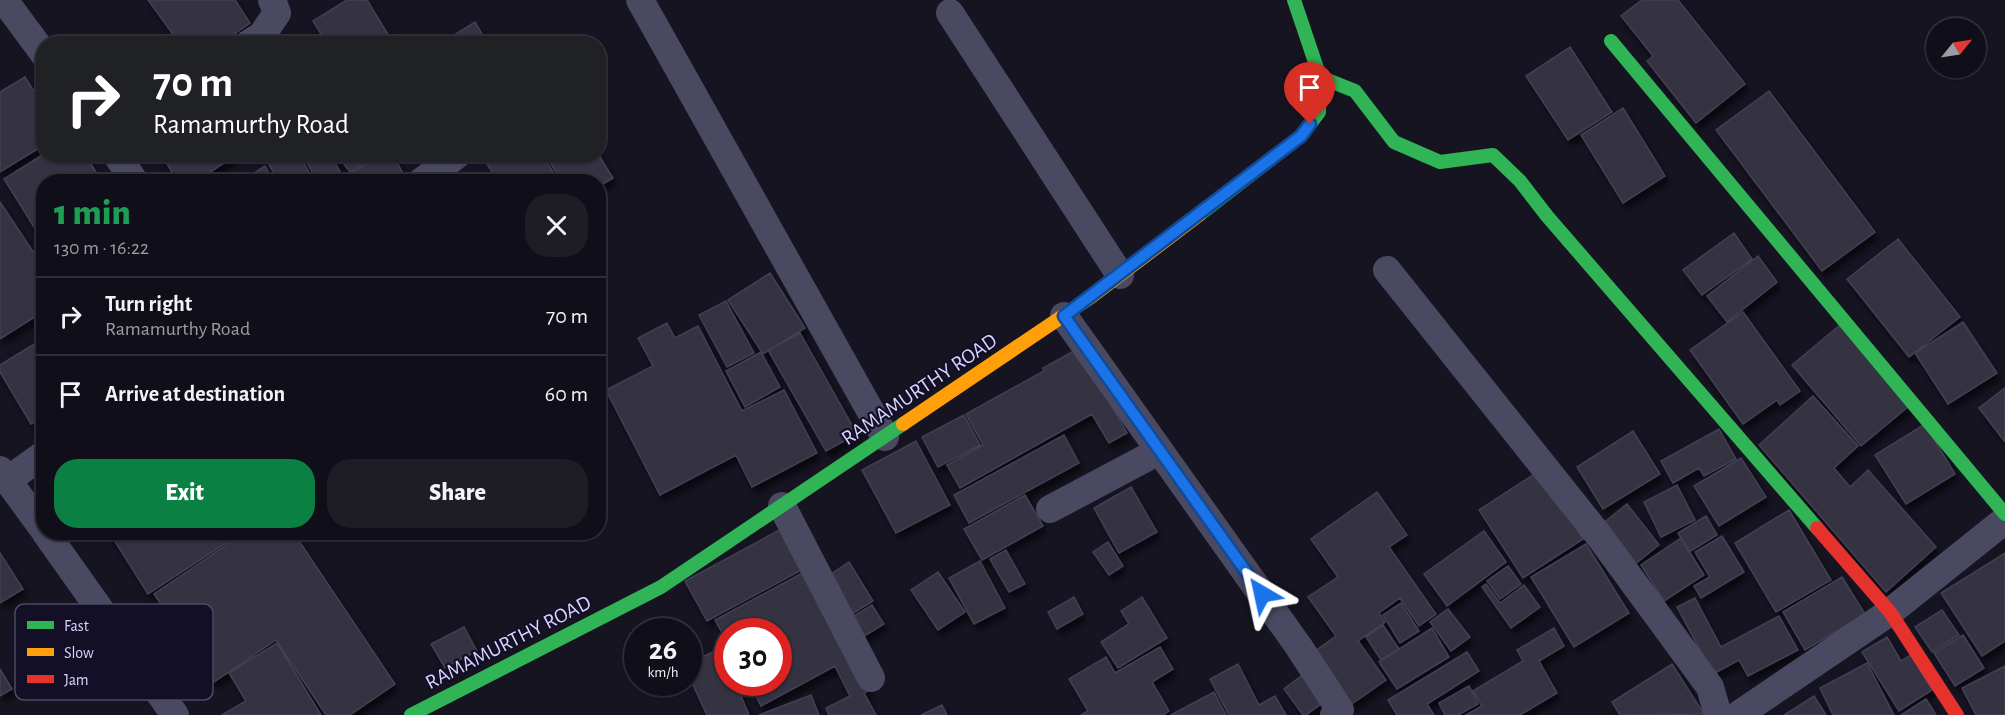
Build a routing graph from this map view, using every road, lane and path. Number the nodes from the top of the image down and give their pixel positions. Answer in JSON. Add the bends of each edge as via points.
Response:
{"nodes":[{"id":1,"x":4,"y":0,"type":"edge"},
{"id":2,"x":640,"y":0,"type":"edge"},
{"id":3,"x":1294,"y":0,"type":"edge"},
{"id":4,"x":278,"y":4,"type":"edge"},
{"id":5,"x":950,"y":13,"type":"dead end"},
{"id":6,"x":260,"y":36,"type":"edge"},
{"id":7,"x":1611,"y":41,"type":"dead end"},
{"id":8,"x":36,"y":43,"type":"edge"},
{"id":9,"x":1320,"y":77,"type":"junction"},
{"id":10,"x":447,"y":162,"type":"edge"},
{"id":11,"x":432,"y":174,"type":"edge"},
{"id":12,"x":1387,"y":270,"type":"dead end"},
{"id":13,"x":1120,"y":275,"type":"junction"},
{"id":14,"x":1064,"y":316,"type":"junction"},
{"id":15,"x":885,"y":437,"type":"junction"},
{"id":16,"x":1159,"y":451,"type":"junction"},
{"id":17,"x":36,"y":458,"type":"edge"},
{"id":18,"x":4,"y":475,"type":"edge"},
{"id":19,"x":782,"y":506,"type":"junction"},
{"id":20,"x":1050,"y":508,"type":"dead end"},
{"id":21,"x":2005,"y":514,"type":"edge"},
{"id":22,"x":36,"y":520,"type":"edge"},
{"id":23,"x":2005,"y":520,"type":"edge"},
{"id":24,"x":50,"y":540,"type":"edge"},
{"id":25,"x":96,"y":604,"type":"edge"},
{"id":26,"x":1890,"y":612,"type":"junction"},
{"id":27,"x":871,"y":678,"type":"dead end"},
{"id":28,"x":164,"y":700,"type":"edge"},
{"id":29,"x":440,"y":700,"type":"junction"},
{"id":30,"x":175,"y":715,"type":"edge"},
{"id":31,"x":411,"y":715,"type":"edge"},
{"id":32,"x":451,"y":715,"type":"edge"},
{"id":33,"x":1334,"y":715,"type":"edge"},
{"id":34,"x":1718,"y":715,"type":"edge"},
{"id":35,"x":1738,"y":715,"type":"edge"},
{"id":36,"x":1958,"y":715,"type":"edge"}],
"edges":[{"from":1,"to":8,"type":"street"},
{"from":2,"to":15,"type":"street"},
{"from":3,"to":9,"type":"street","name":"RAMAMURTHY ROAD"},
{"from":4,"to":6,"type":"street"},
{"from":5,"to":13,"type":"street"},
{"from":7,"to":21,"type":"street"},
{"from":9,"to":13,"type":"street","name":"RAMAMURTHY ROAD","via":[[1319,112],[1301,136]]},
{"from":9,"to":26,"type":"street","via":[[1355,91],[1394,142],[1440,162],[1493,155],[1520,181]]},
{"from":10,"to":11,"type":"street"},
{"from":12,"to":34,"type":"street","via":[[1600,537],[1710,687]]},
{"from":13,"to":14,"type":"street","name":"RAMAMURTHY ROAD"},
{"from":14,"to":15,"type":"street","name":"RAMAMURTHY ROAD"},
{"from":14,"to":16,"type":"street"},
{"from":15,"to":19,"type":"street","name":"RAMAMURTHY ROAD"},
{"from":16,"to":20,"type":"street"},
{"from":16,"to":33,"type":"street","via":[[1299,647],[1340,710]]},
{"from":17,"to":18,"type":"street"},
{"from":18,"to":22,"type":"street"},
{"from":19,"to":27,"type":"street"},
{"from":19,"to":29,"type":"street","name":"RAMAMURTHY ROAD","via":[[661,587]]},
{"from":23,"to":26,"type":"street"},
{"from":24,"to":25,"type":"street"},
{"from":26,"to":35,"type":"street"},
{"from":26,"to":36,"type":"street"},
{"from":28,"to":30,"type":"street"},
{"from":29,"to":31,"type":"street","name":"RAMAMURTHY ROAD"},
{"from":29,"to":32,"type":"street"}]}
